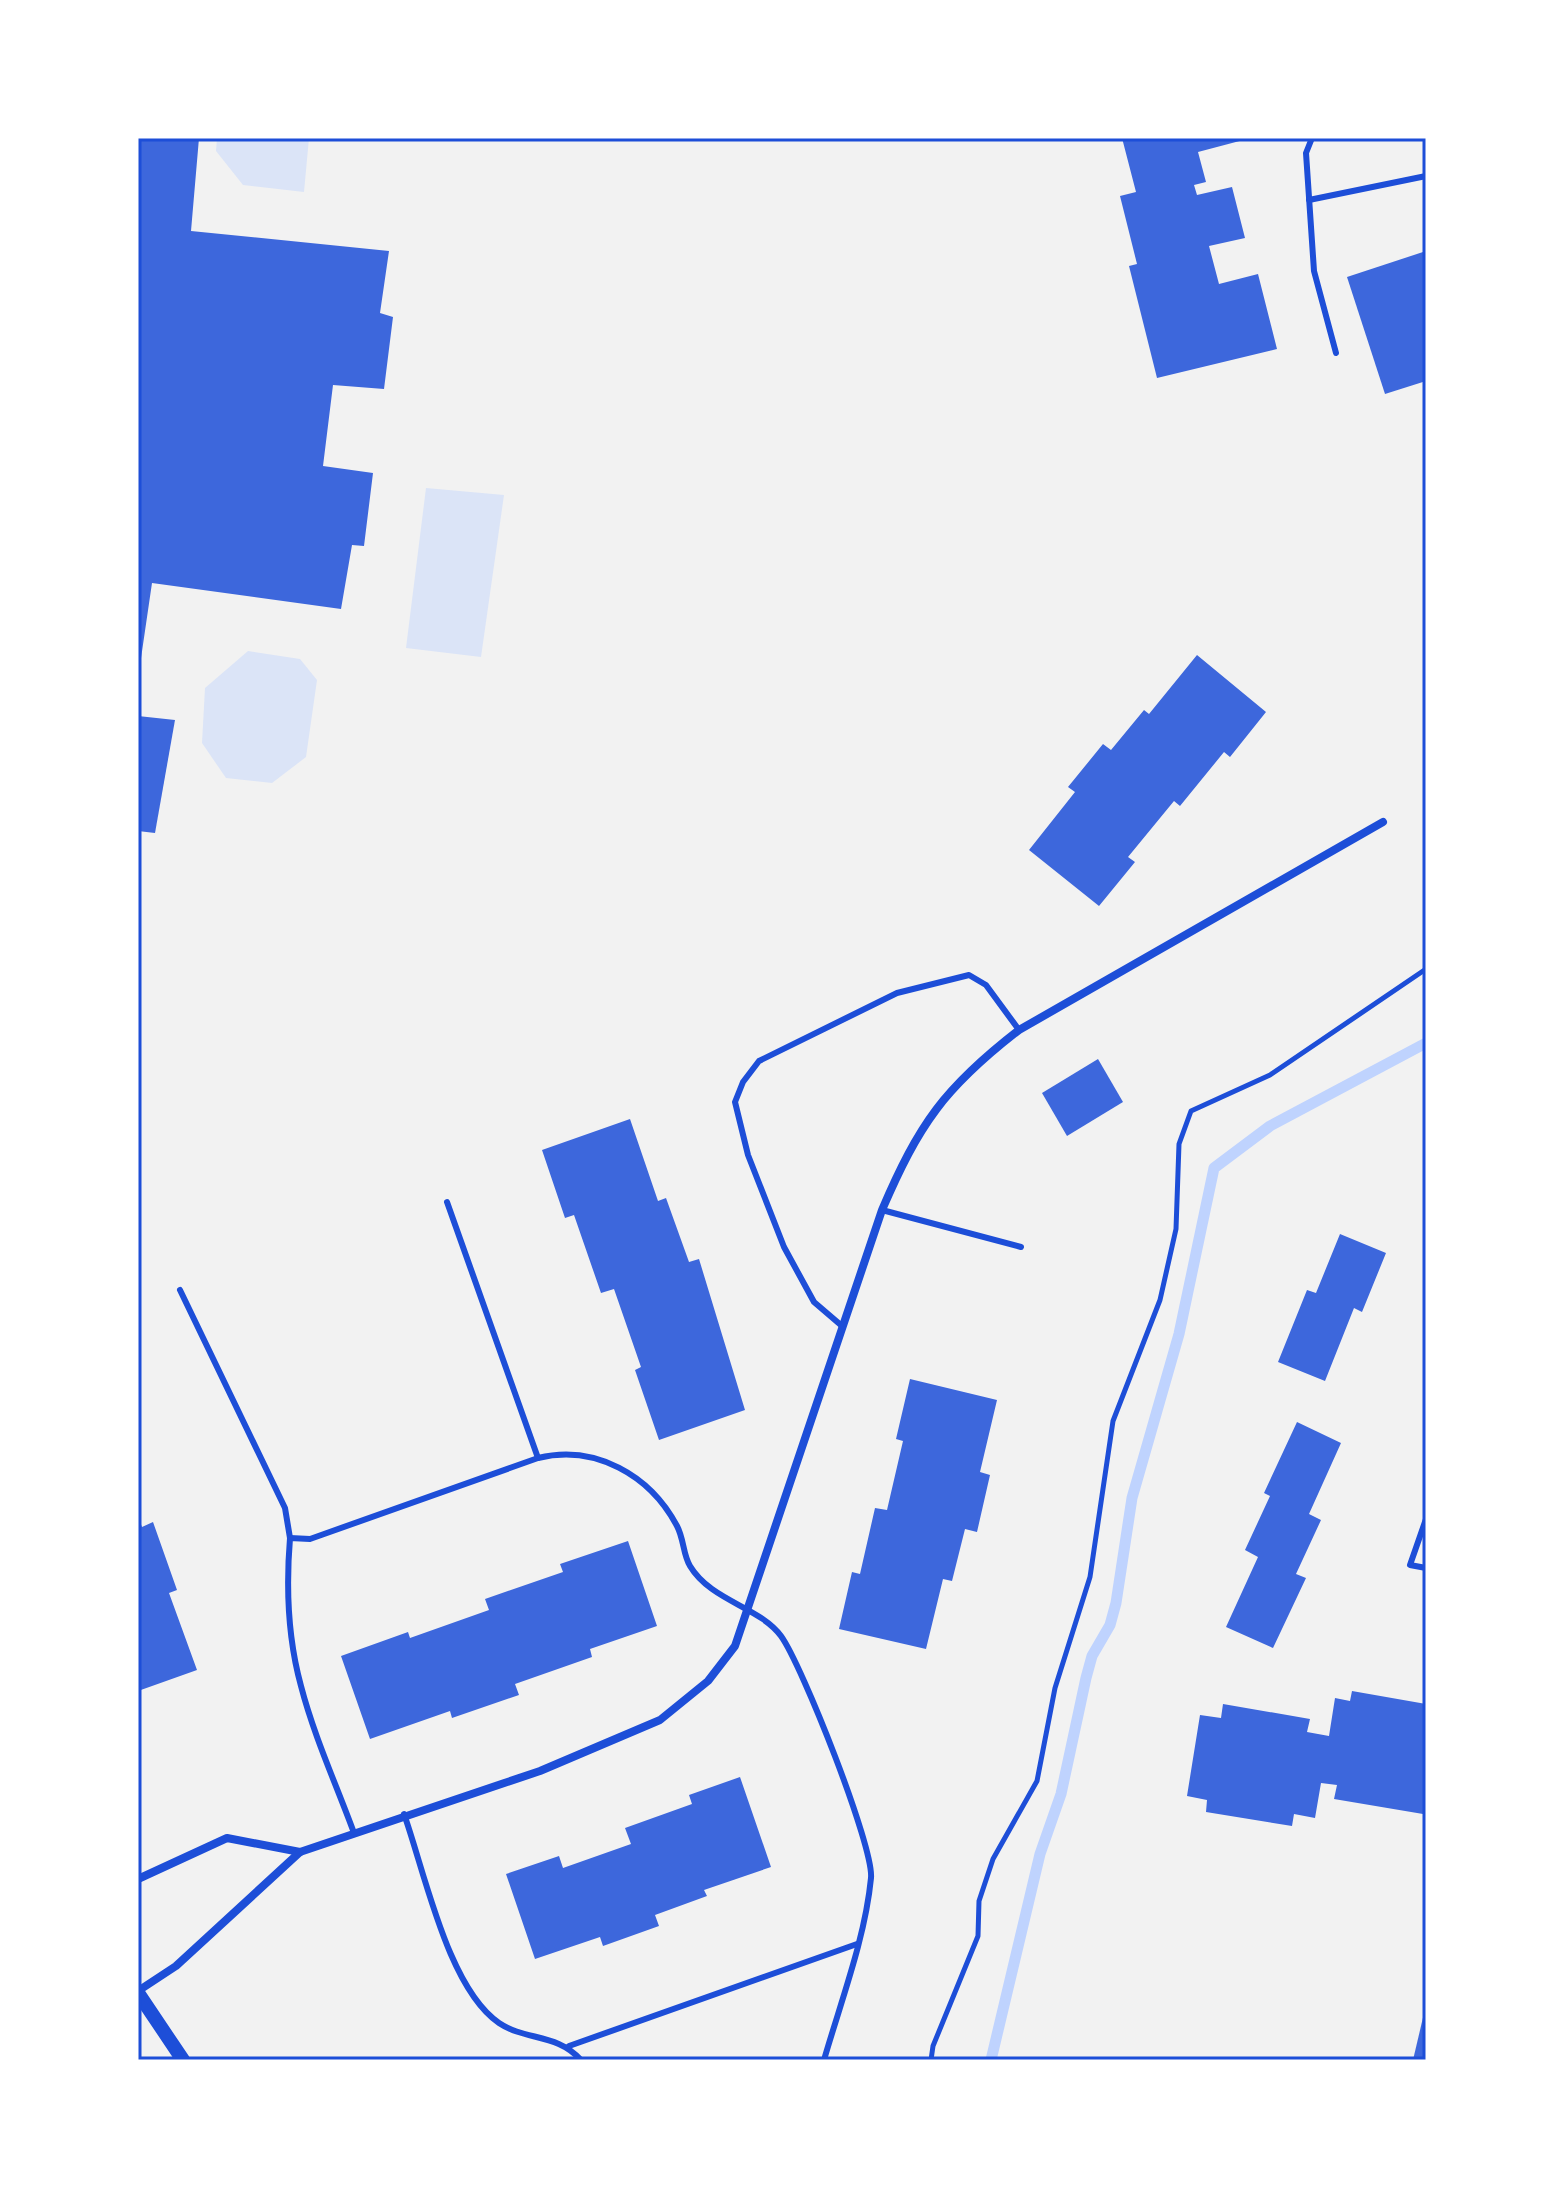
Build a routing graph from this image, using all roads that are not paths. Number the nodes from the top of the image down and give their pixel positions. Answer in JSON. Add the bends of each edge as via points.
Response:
{"nodes":[{"id":1,"x":1312,"y":138,"type":"edge"},
{"id":2,"x":1426,"y":176,"type":"edge"},
{"id":3,"x":1309,"y":200,"type":"junction"},
{"id":4,"x":1336,"y":353,"type":"dead end"},
{"id":5,"x":1383,"y":822,"type":"dead end"},
{"id":6,"x":1019,"y":1030,"type":"junction"},
{"id":7,"x":447,"y":1202,"type":"dead end"},
{"id":8,"x":882,"y":1210,"type":"junction"},
{"id":9,"x":1021,"y":1247,"type":"dead end"},
{"id":10,"x":180,"y":1290,"type":"dead end"},
{"id":11,"x":842,"y":1326,"type":"junction"},
{"id":12,"x":538,"y":1458,"type":"junction"},
{"id":13,"x":1426,"y":1519,"type":"edge"},
{"id":14,"x":290,"y":1538,"type":"junction"},
{"id":15,"x":1426,"y":1568,"type":"edge"},
{"id":16,"x":746,"y":1611,"type":"junction"},
{"id":17,"x":404,"y":1814,"type":"junction"},
{"id":18,"x":354,"y":1833,"type":"junction"},
{"id":19,"x":300,"y":1852,"type":"junction"},
{"id":20,"x":138,"y":1879,"type":"edge"},
{"id":21,"x":857,"y":1944,"type":"junction"},
{"id":22,"x":138,"y":1992,"type":"edge"},
{"id":23,"x":569,"y":2046,"type":"junction"},
{"id":24,"x":183,"y":2060,"type":"edge"},
{"id":25,"x":581,"y":2060,"type":"edge"},
{"id":26,"x":824,"y":2060,"type":"edge"}],
"edges":[{"from":1,"to":3,"type":"lane","via":[[1306,153]]},
{"from":2,"to":3,"type":"lane"},
{"from":3,"to":4,"type":"lane","via":[[1314,271]]},
{"from":5,"to":6,"type":"street"},
{"from":6,"to":8,"type":"street","via":[[974,1064],[945,1096],[911,1143]]},
{"from":6,"to":11,"type":"lane","via":[[986,985],[969,975],[935,981],[897,993],[792,1043],[759,1061],[743,1082],[735,1102],[738,1115],[784,1247],[814,1302]]},
{"from":7,"to":12,"type":"lane"},
{"from":8,"to":9,"type":"lane"},
{"from":8,"to":11,"type":"street"},
{"from":10,"to":14,"type":"lane","via":[[285,1508]]},
{"from":11,"to":16,"type":"street"},
{"from":12,"to":14,"type":"lane","via":[[310,1539]]},
{"from":12,"to":16,"type":"lane","via":[[564,1452],[593,1456],[638,1478],[664,1503],[689,1565],[707,1587]]},
{"from":13,"to":15,"type":"lane","via":[[1410,1565]]},
{"from":14,"to":18,"type":"lane","via":[[291,1631],[300,1686]]},
{"from":16,"to":17,"type":"street","via":[[735,1646],[708,1681],[660,1720],[540,1771]]},
{"from":16,"to":21,"type":"lane","via":[[779,1632],[805,1677],[863,1839],[872,1875]]},
{"from":17,"to":18,"type":"street"},
{"from":17,"to":23,"type":"lane","via":[[461,1979],[477,2006],[502,2025]]},
{"from":18,"to":19,"type":"street"},
{"from":19,"to":20,"type":"street","via":[[227,1838]]},
{"from":19,"to":22,"type":"street","via":[[176,1966]]},
{"from":21,"to":23,"type":"lane"},
{"from":21,"to":26,"type":"lane"},
{"from":22,"to":24,"type":"street"},
{"from":23,"to":25,"type":"lane"}]}
